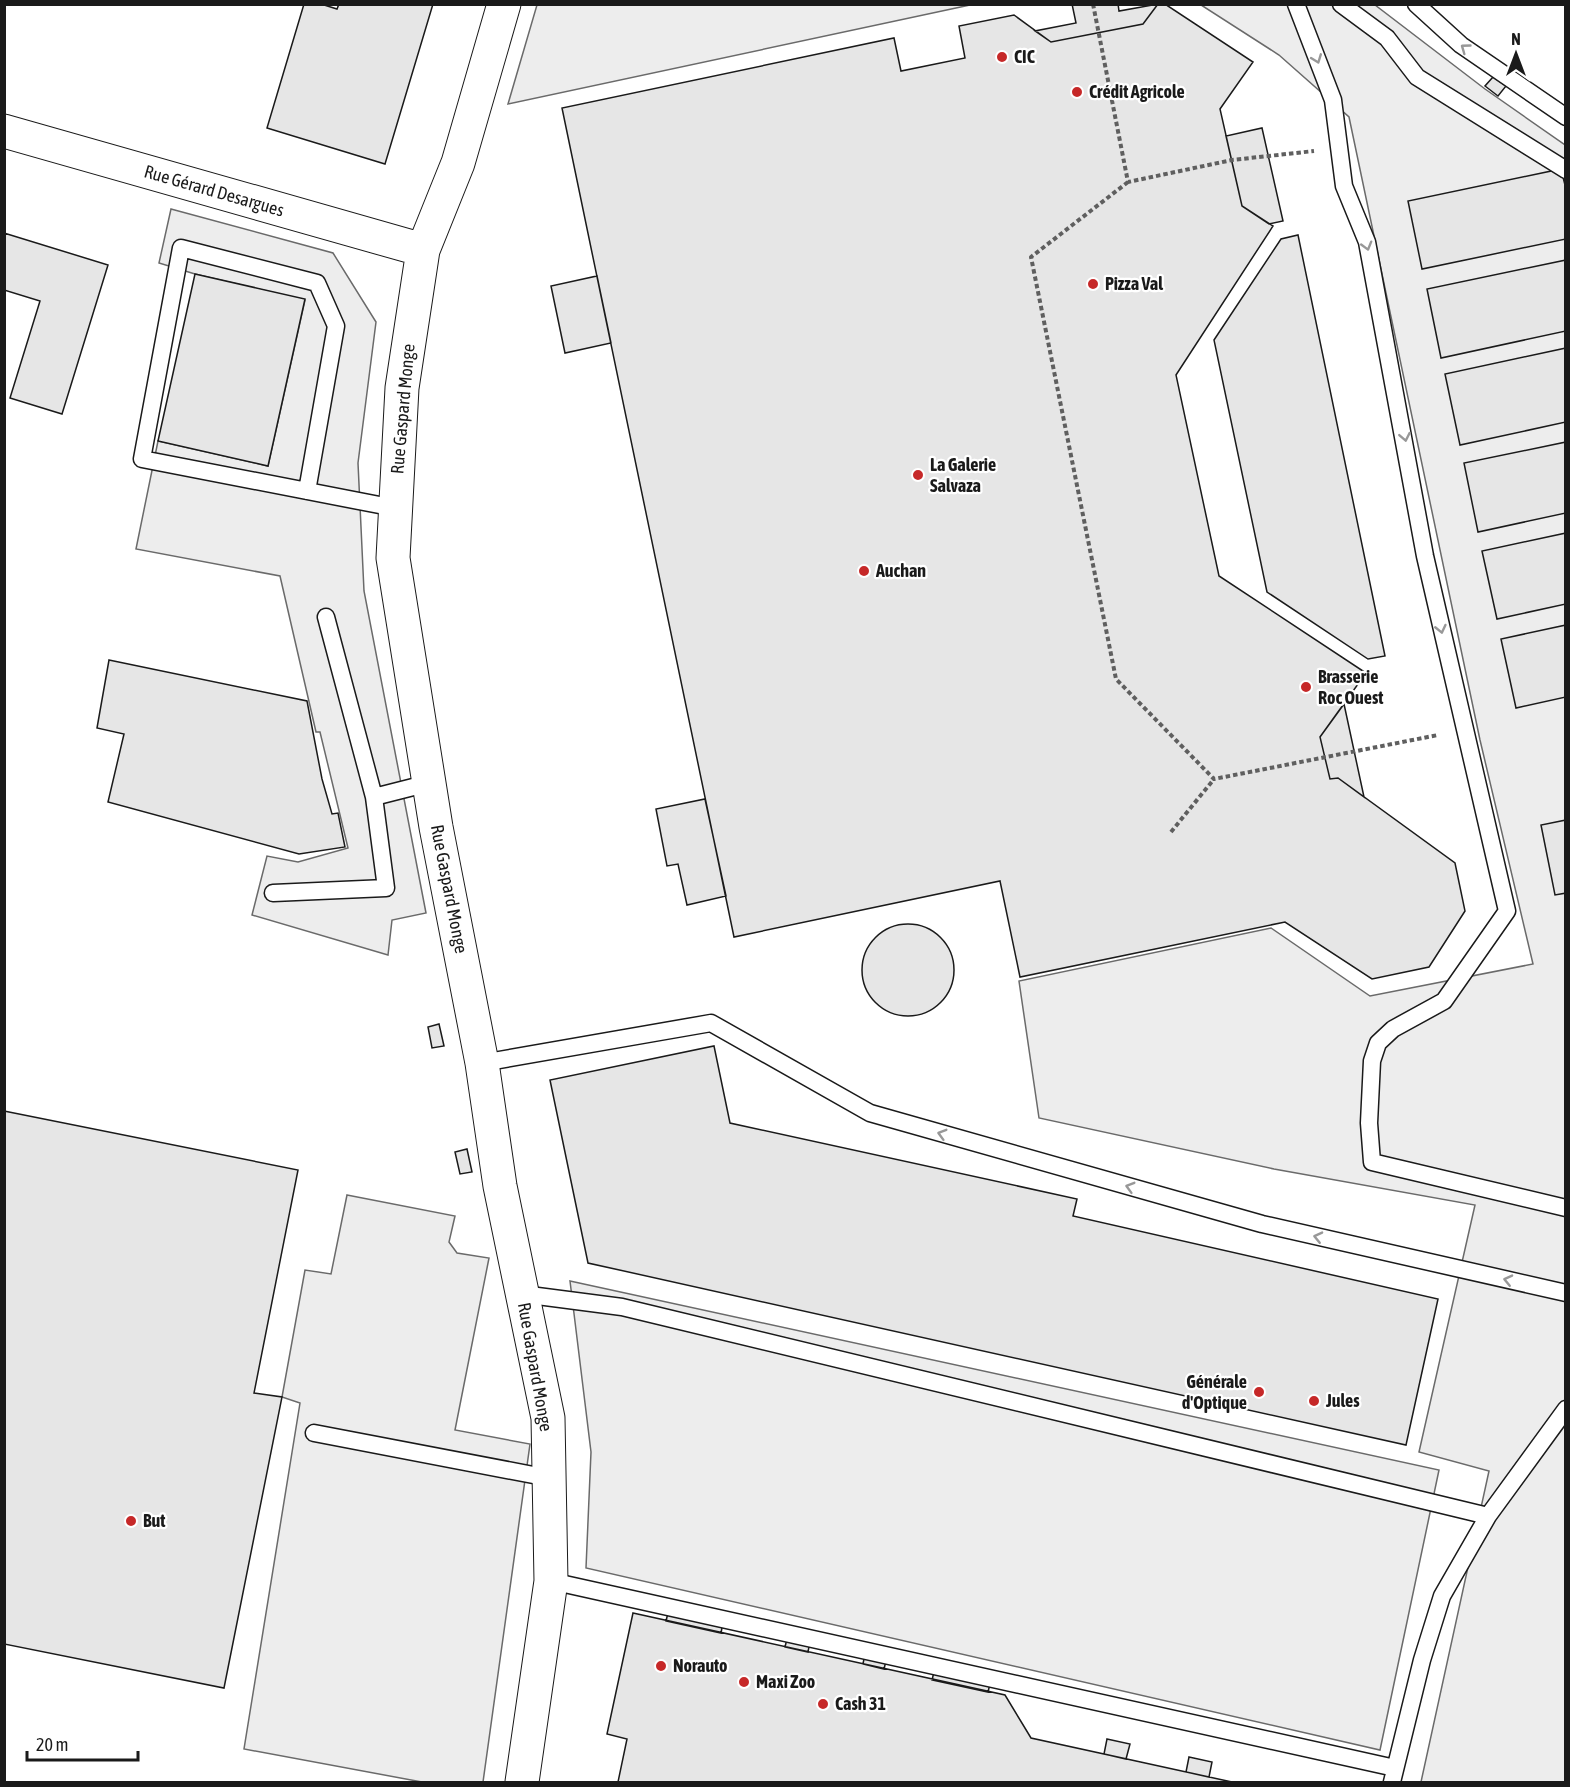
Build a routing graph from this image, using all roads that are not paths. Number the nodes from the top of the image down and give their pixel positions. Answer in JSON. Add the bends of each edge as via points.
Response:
{"nodes":[{"id":1,"x":504,"y":4,"type":"edge"},
{"id":2,"x":1296,"y":4,"type":"edge"},
{"id":3,"x":1341,"y":4,"type":"edge"},
{"id":4,"x":1416,"y":4,"type":"edge"},
{"id":5,"x":1566,"y":117,"type":"edge"},
{"id":6,"x":4,"y":131,"type":"edge"},
{"id":7,"x":1566,"y":170,"type":"edge"},
{"id":8,"x":423,"y":250,"type":"junction"},
{"id":9,"x":307,"y":491,"type":"junction"},
{"id":10,"x":395,"y":508,"type":"junction"},
{"id":11,"x":326,"y":617,"type":"dead end"},
{"id":12,"x":429,"y":783,"type":"junction"},
{"id":13,"x":374,"y":797,"type":"junction"},
{"id":14,"x":273,"y":893,"type":"dead end"},
{"id":15,"x":482,"y":1063,"type":"junction"},
{"id":16,"x":1566,"y":1208,"type":"edge"},
{"id":17,"x":1566,"y":1293,"type":"edge"},
{"id":18,"x":522,"y":1294,"type":"junction"},
{"id":19,"x":1566,"y":1409,"type":"edge"},
{"id":20,"x":314,"y":1433,"type":"dead end"},
{"id":21,"x":549,"y":1478,"type":"junction"},
{"id":22,"x":1488,"y":1516,"type":"junction"},
{"id":23,"x":551,"y":1581,"type":"junction"},
{"id":24,"x":1394,"y":1775,"type":"edge"},
{"id":25,"x":522,"y":1782,"type":"edge"}],
"edges":[{"from":1,"to":8,"type":"street","name":"Rue Gaspard Monge","via":[[458,163]]},
{"from":2,"to":16,"type":"lane","one_way":true,"via":[[1333,100],[1344,186],[1367,242],[1378,289],[1425,556],[1507,911],[1444,1001],[1392,1029],[1378,1043],[1372,1061],[1372,1162]]},
{"from":3,"to":7,"type":"lane","via":[[1387,38],[1417,77]]},
{"from":5,"to":4,"type":"lane","one_way":true,"via":[[1461,45]]},
{"from":6,"to":8,"type":"street","name":"Rue Gérard Desargues"},
{"from":8,"to":10,"type":"street","name":"Rue Gaspard Monge","via":[[402,388]]},
{"from":9,"to":9,"type":"lane","via":[[336,326],[317,283],[182,248],[142,459]]},
{"from":9,"to":10,"type":"lane"},
{"from":10,"to":12,"type":"street","name":"Rue Gaspard Monge","via":[[393,558]]},
{"from":11,"to":13,"type":"lane"},
{"from":12,"to":13,"type":"lane"},
{"from":12,"to":15,"type":"street","name":"Rue Gaspard Monge"},
{"from":13,"to":14,"type":"lane","via":[[386,888]]},
{"from":17,"to":15,"type":"lane","one_way":true,"via":[[1262,1224],[870,1113],[711,1023]]},
{"from":15,"to":18,"type":"street","name":"Rue Gaspard Monge","via":[[500,1186]]},
{"from":18,"to":21,"type":"street","name":"Rue Gaspard Monge","via":[[548,1418]]},
{"from":18,"to":22,"type":"lane","via":[[622,1307]]},
{"from":19,"to":22,"type":"lane"},
{"from":20,"to":21,"type":"lane"},
{"from":21,"to":23,"type":"street","name":"Rue Gaspard Monge"},
{"from":22,"to":24,"type":"lane","via":[[1442,1596]]},
{"from":23,"to":24,"type":"lane"},
{"from":23,"to":25,"type":"street","name":"Rue Gaspard Monge"}]}
